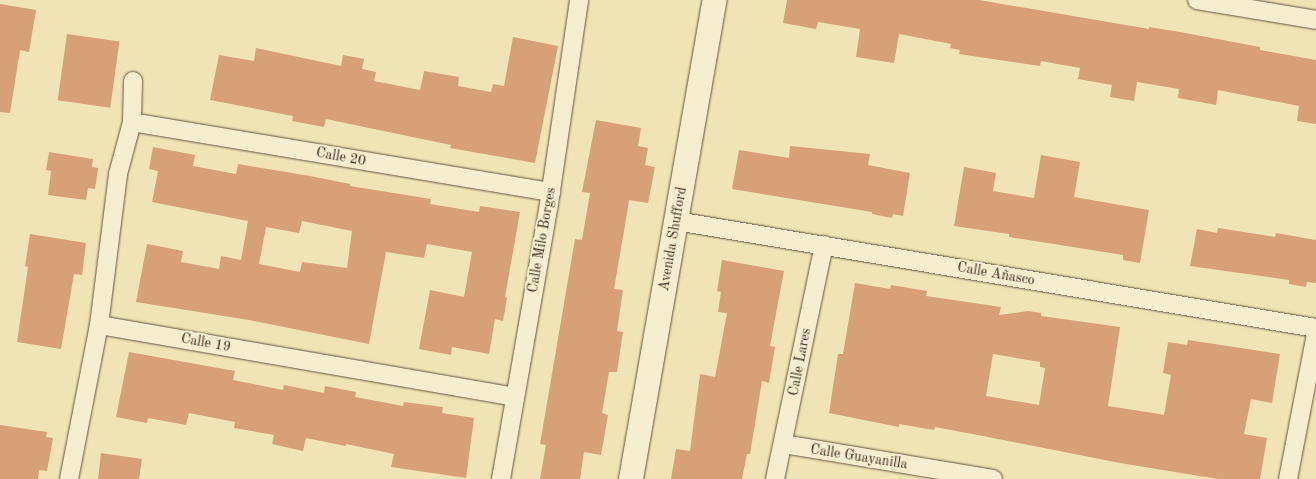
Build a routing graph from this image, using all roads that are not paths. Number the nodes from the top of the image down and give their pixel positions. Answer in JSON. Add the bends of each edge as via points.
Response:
{"nodes":[{"id":1,"x":579,"y":0,"type":"edge"},
{"id":2,"x":715,"y":0,"type":"edge"},
{"id":3,"x":1197,"y":0,"type":"edge"},
{"id":4,"x":1316,"y":20,"type":"edge"},
{"id":5,"x":133,"y":81,"type":"dead end"},
{"id":6,"x":132,"y":122,"type":"junction"},
{"id":7,"x":551,"y":192,"type":"junction"},
{"id":8,"x":676,"y":221,"type":"junction"},
{"id":9,"x":824,"y":246,"type":"junction"},
{"id":10,"x":99,"y":325,"type":"junction"},
{"id":11,"x":1316,"y":328,"type":"edge"},
{"id":12,"x":1316,"y":334,"type":"edge"},
{"id":13,"x":515,"y":397,"type":"junction"},
{"id":14,"x":784,"y":444,"type":"junction"},
{"id":15,"x":69,"y":479,"type":"edge"},
{"id":16,"x":501,"y":479,"type":"edge"},
{"id":17,"x":631,"y":479,"type":"edge"},
{"id":18,"x":775,"y":479,"type":"edge"},
{"id":19,"x":993,"y":479,"type":"edge"},
{"id":20,"x":1288,"y":479,"type":"edge"}],
"edges":[{"from":1,"to":7,"type":"street","name":"Calle Milo Borges"},
{"from":2,"to":8,"type":"street","name":"Avenida Shufford"},
{"from":3,"to":4,"type":"street"},
{"from":5,"to":6,"type":"street"},
{"from":6,"to":7,"type":"street","name":"Calle 20"},
{"from":6,"to":10,"type":"street","via":[[118,174]]},
{"from":7,"to":13,"type":"street","name":"Calle Milo Borges"},
{"from":8,"to":9,"type":"street","name":"Calle Añasco"},
{"from":8,"to":17,"type":"street","name":"Avenida Shufford"},
{"from":9,"to":11,"type":"street","name":"Calle Añasco"},
{"from":9,"to":14,"type":"street","name":"Calle Lares"},
{"from":10,"to":13,"type":"street","name":"Calle 19"},
{"from":10,"to":15,"type":"street"},
{"from":12,"to":20,"type":"street"},
{"from":13,"to":16,"type":"street","name":"Calle Milo Borges"},
{"from":14,"to":18,"type":"street","name":"Calle Lares"},
{"from":14,"to":19,"type":"street","name":"Calle Guayanilla"}]}
